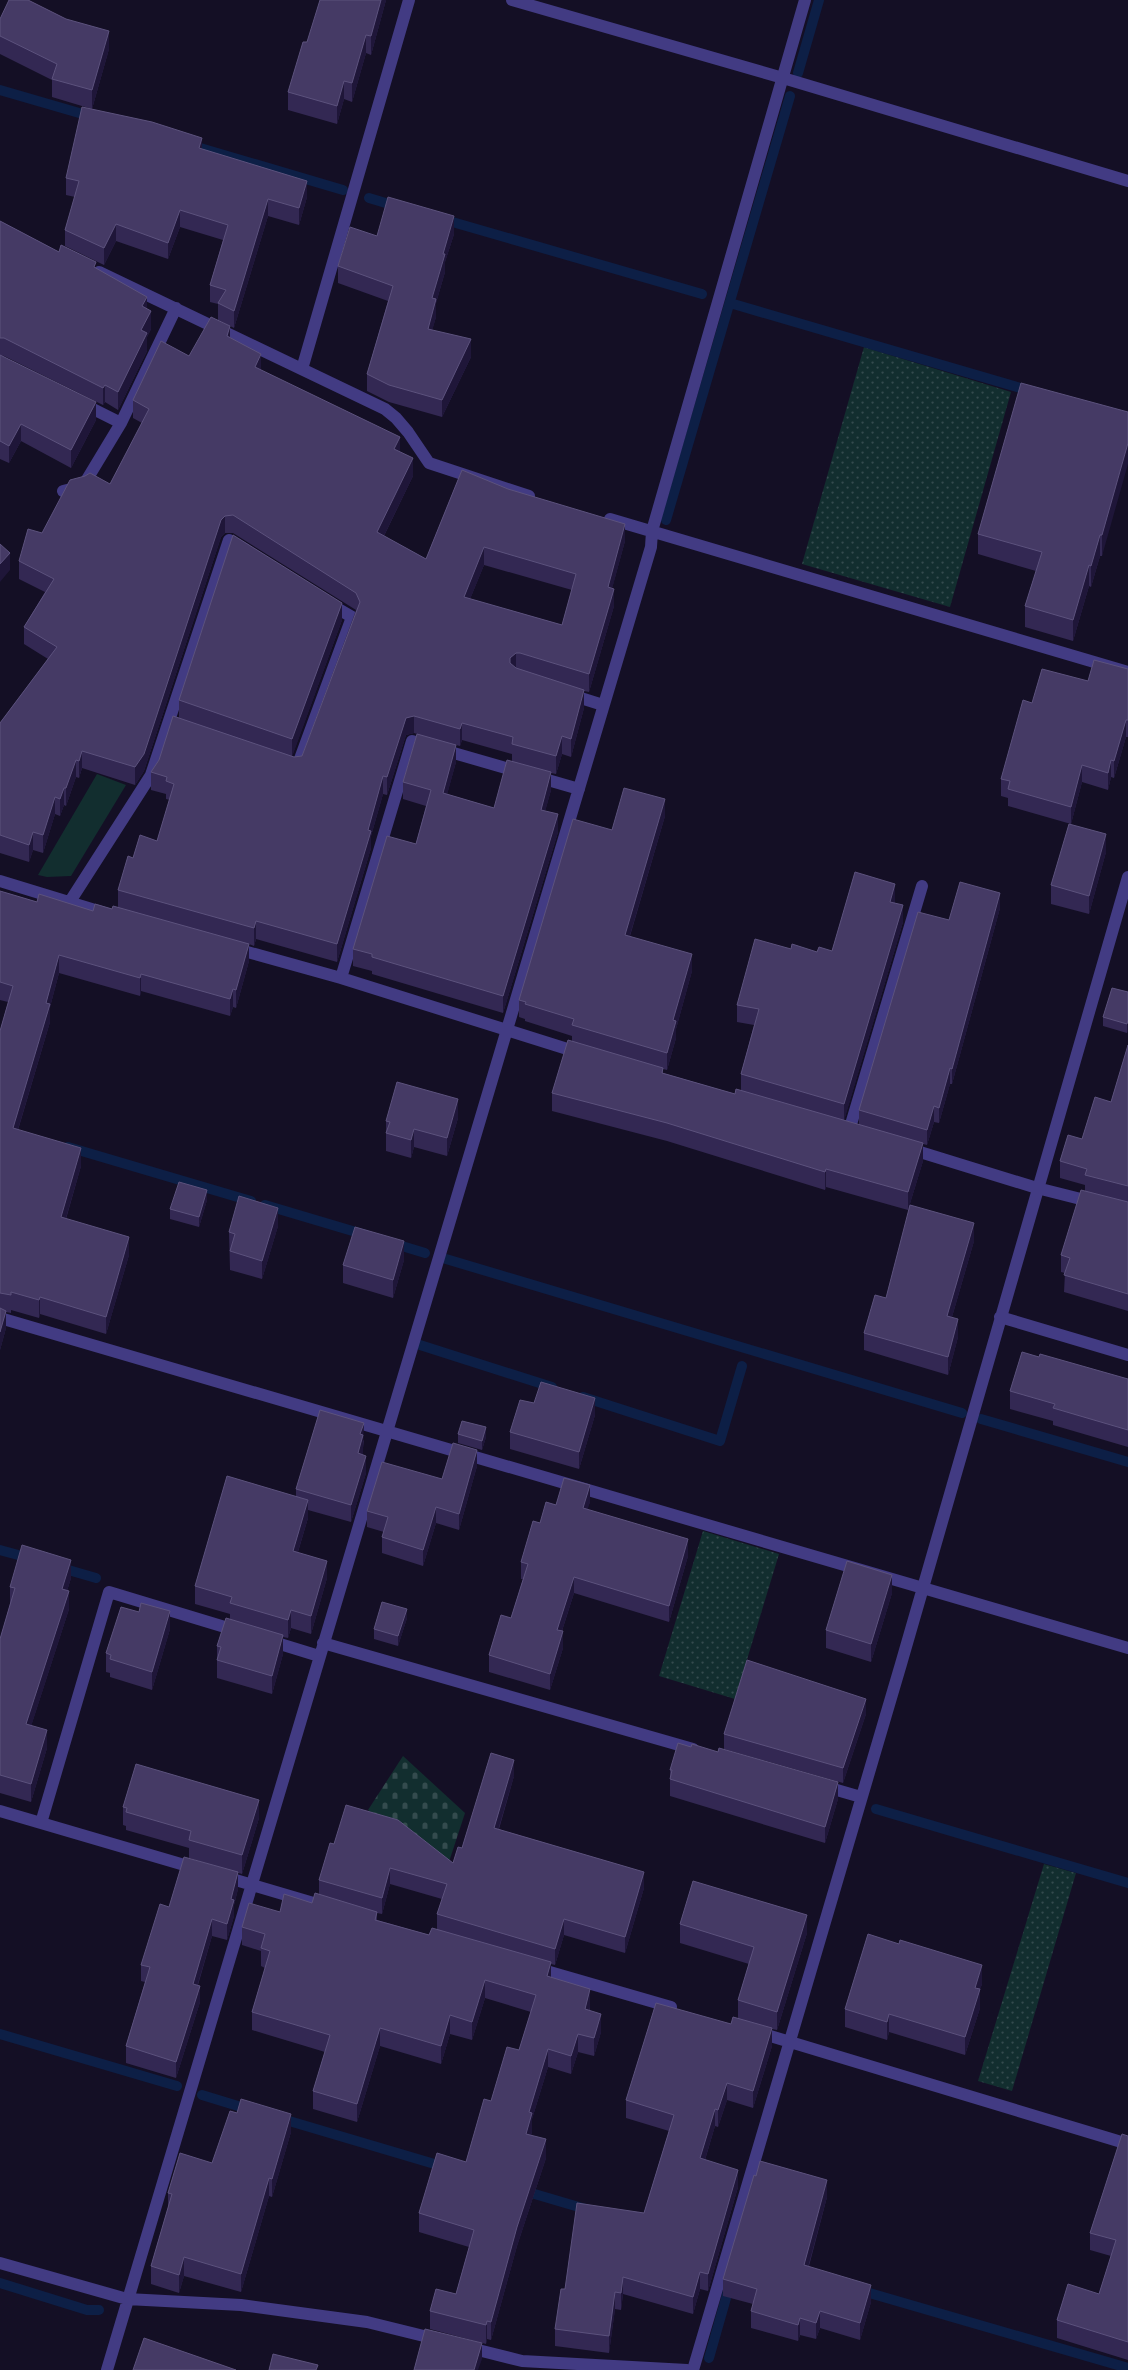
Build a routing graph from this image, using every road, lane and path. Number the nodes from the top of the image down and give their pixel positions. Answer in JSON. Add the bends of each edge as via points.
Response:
{"nodes":[{"id":1,"x":409,"y":0,"type":"edge"},
{"id":2,"x":512,"y":0,"type":"edge"},
{"id":3,"x":805,"y":0,"type":"edge"},
{"id":4,"x":783,"y":78,"type":"junction"},
{"id":5,"x":1128,"y":181,"type":"edge"},
{"id":6,"x":88,"y":266,"type":"edge"},
{"id":7,"x":176,"y":308,"type":"junction"},
{"id":8,"x":302,"y":369,"type":"junction"},
{"id":9,"x":69,"y":398,"type":"edge"},
{"id":10,"x":121,"y":423,"type":"junction"},
{"id":11,"x":63,"y":492,"type":"edge"},
{"id":12,"x":542,"y":499,"type":"edge"},
{"id":13,"x":596,"y":515,"type":"edge"},
{"id":14,"x":652,"y":531,"type":"junction"},
{"id":15,"x":254,"y":556,"type":"edge"},
{"id":16,"x":319,"y":597,"type":"edge"},
{"id":17,"x":1128,"y":672,"type":"edge"},
{"id":18,"x":556,"y":690,"type":"edge"},
{"id":19,"x":603,"y":705,"type":"junction"},
{"id":20,"x":278,"y":760,"type":"edge"},
{"id":21,"x":579,"y":789,"type":"junction"},
{"id":22,"x":1128,"y":877,"type":"edge"},
{"id":23,"x":0,"y":881,"type":"edge"},
{"id":24,"x":922,"y":886,"type":"dead end"},
{"id":25,"x":69,"y":903,"type":"junction"},
{"id":26,"x":116,"y":916,"type":"edge"},
{"id":27,"x":219,"y":944,"type":"edge"},
{"id":28,"x":341,"y":978,"type":"junction"},
{"id":29,"x":507,"y":1032,"type":"junction"},
{"id":30,"x":591,"y":1056,"type":"edge"},
{"id":31,"x":849,"y":1131,"type":"edge"},
{"id":32,"x":895,"y":1144,"type":"edge"},
{"id":33,"x":1036,"y":1188,"type":"junction"},
{"id":34,"x":1128,"y":1210,"type":"edge"},
{"id":35,"x":0,"y":1318,"type":"edge"},
{"id":36,"x":1000,"y":1318,"type":"junction"},
{"id":37,"x":1128,"y":1355,"type":"edge"},
{"id":38,"x":385,"y":1432,"type":"junction"},
{"id":39,"x":922,"y":1587,"type":"junction"},
{"id":40,"x":1128,"y":1648,"type":"edge"},
{"id":41,"x":321,"y":1650,"type":"junction"},
{"id":42,"x":707,"y":1753,"type":"edge"},
{"id":43,"x":813,"y":1783,"type":"edge"},
{"id":44,"x":861,"y":1797,"type":"junction"},
{"id":45,"x":0,"y":1811,"type":"edge"},
{"id":46,"x":40,"y":1823,"type":"junction"},
{"id":47,"x":252,"y":1885,"type":"junction"},
{"id":48,"x":336,"y":1909,"type":"edge"},
{"id":49,"x":525,"y":1965,"type":"edge"},
{"id":50,"x":685,"y":2012,"type":"edge"},
{"id":51,"x":742,"y":2028,"type":"edge"},
{"id":52,"x":789,"y":2042,"type":"junction"},
{"id":53,"x":1128,"y":2144,"type":"edge"},
{"id":54,"x":0,"y":2263,"type":"edge"},
{"id":55,"x":127,"y":2299,"type":"junction"},
{"id":56,"x":521,"y":2366,"type":"edge"},
{"id":57,"x":107,"y":2370,"type":"edge"},
{"id":58,"x":687,"y":2370,"type":"edge"},
{"id":59,"x":693,"y":2370,"type":"edge"}],
"edges":[{"from":1,"to":8,"type":"street"},
{"from":2,"to":4,"type":"street"},
{"from":3,"to":4,"type":"street"},
{"from":4,"to":5,"type":"street"},
{"from":4,"to":14,"type":"street"},
{"from":6,"to":7,"type":"street"},
{"from":7,"to":8,"type":"street"},
{"from":7,"to":10,"type":"street"},
{"from":8,"to":12,"type":"street","via":[[385,409],[396,418],[429,463]]},
{"from":9,"to":10,"type":"street"},
{"from":10,"to":11,"type":"street","via":[[83,486]]},
{"from":13,"to":14,"type":"street"},
{"from":14,"to":17,"type":"street"},
{"from":14,"to":19,"type":"street","via":[[651,547]]},
{"from":15,"to":25,"type":"street","via":[[229,540],[173,724],[151,775]]},
{"from":16,"to":20,"type":"street","via":[[352,618],[297,767]]},
{"from":18,"to":19,"type":"street"},
{"from":19,"to":21,"type":"street"},
{"from":21,"to":28,"type":"street","via":[[412,741]]},
{"from":21,"to":29,"type":"street"},
{"from":22,"to":33,"type":"street"},
{"from":23,"to":25,"type":"street"},
{"from":24,"to":31,"type":"street"},
{"from":25,"to":26,"type":"street"},
{"from":27,"to":28,"type":"street"},
{"from":28,"to":29,"type":"street"},
{"from":29,"to":30,"type":"street"},
{"from":29,"to":38,"type":"street"},
{"from":32,"to":33,"type":"street"},
{"from":33,"to":34,"type":"street"},
{"from":33,"to":36,"type":"street"},
{"from":35,"to":38,"type":"street"},
{"from":36,"to":37,"type":"street"},
{"from":36,"to":39,"type":"street"},
{"from":38,"to":39,"type":"street"},
{"from":38,"to":41,"type":"street"},
{"from":39,"to":40,"type":"street"},
{"from":39,"to":44,"type":"street"},
{"from":41,"to":42,"type":"street"},
{"from":41,"to":46,"type":"street","via":[[109,1592]]},
{"from":41,"to":47,"type":"street"},
{"from":43,"to":44,"type":"street"},
{"from":44,"to":52,"type":"street"},
{"from":45,"to":46,"type":"street"},
{"from":46,"to":47,"type":"street"},
{"from":47,"to":48,"type":"street"},
{"from":47,"to":55,"type":"street"},
{"from":49,"to":50,"type":"street"},
{"from":51,"to":52,"type":"street"},
{"from":52,"to":53,"type":"street"},
{"from":52,"to":59,"type":"street"},
{"from":54,"to":55,"type":"street"},
{"from":55,"to":56,"type":"street","via":[[241,2305],[367,2322]]},
{"from":55,"to":57,"type":"street"},
{"from":56,"to":58,"type":"street"}]}
